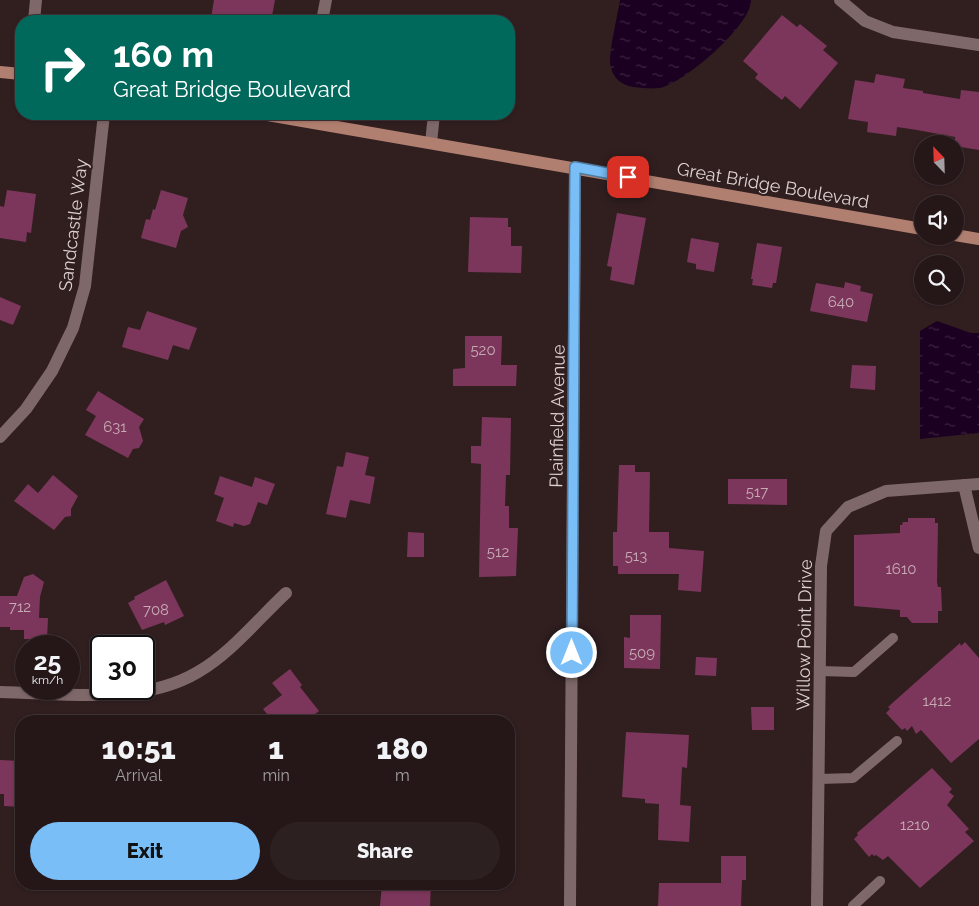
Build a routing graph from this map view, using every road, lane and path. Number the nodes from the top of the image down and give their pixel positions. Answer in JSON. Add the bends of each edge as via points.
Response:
{"nodes":[{"id":1,"x":36,"y":0,"type":"edge"},
{"id":2,"x":326,"y":0,"type":"edge"},
{"id":3,"x":840,"y":0,"type":"edge"},
{"id":4,"x":35,"y":15,"type":"edge"},
{"id":5,"x":323,"y":15,"type":"edge"},
{"id":6,"x":979,"y":45,"type":"edge"},
{"id":7,"x":0,"y":72,"type":"edge"},
{"id":8,"x":15,"y":73,"type":"edge"},
{"id":9,"x":103,"y":120,"type":"edge"},
{"id":10,"x":298,"y":120,"type":"edge"},
{"id":11,"x":433,"y":120,"type":"edge"},
{"id":12,"x":431,"y":142,"type":"junction"},
{"id":13,"x":575,"y":167,"type":"junction"},
{"id":14,"x":914,"y":228,"type":"edge"},
{"id":15,"x":964,"y":236,"type":"edge"},
{"id":16,"x":979,"y":239,"type":"edge"},
{"id":17,"x":0,"y":437,"type":"edge"},
{"id":18,"x":979,"y":484,"type":"edge"},
{"id":19,"x":964,"y":485,"type":"junction"},
{"id":20,"x":979,"y":548,"type":"edge"},
{"id":21,"x":286,"y":593,"type":"dead end"},
{"id":22,"x":893,"y":638,"type":"dead end"},
{"id":23,"x":820,"y":671,"type":"junction"},
{"id":24,"x":0,"y":692,"type":"edge"},
{"id":25,"x":897,"y":741,"type":"dead end"},
{"id":26,"x":819,"y":778,"type":"junction"},
{"id":27,"x":880,"y":881,"type":"dead end"},
{"id":28,"x":570,"y":906,"type":"edge"},
{"id":29,"x":818,"y":906,"type":"edge"},
{"id":30,"x":853,"y":906,"type":"edge"}],
"edges":[{"from":1,"to":4,"type":"street"},
{"from":2,"to":5,"type":"street"},
{"from":3,"to":6,"type":"street","via":[[866,21],[893,32]]},
{"from":7,"to":8,"type":"main road"},
{"from":9,"to":17,"type":"street","name":"Sandcastle Way","via":[[86,278],[73,328],[52,371],[26,409]]},
{"from":10,"to":12,"type":"main road","name":"Great Bridge Boulevard"},
{"from":11,"to":12,"type":"street"},
{"from":12,"to":13,"type":"main road","name":"Great Bridge Boulevard"},
{"from":13,"to":14,"type":"main road","name":"Great Bridge Boulevard"},
{"from":13,"to":28,"type":"street","name":"Plainfield Avenue"},
{"from":15,"to":16,"type":"main road"},
{"from":18,"to":19,"type":"street","name":"Willow Point Drive"},
{"from":19,"to":20,"type":"street"},
{"from":19,"to":23,"type":"street","name":"Willow Point Drive","via":[[886,491],[848,507],[826,532],[821,566]]},
{"from":21,"to":24,"type":"street","via":[[199,672],[166,688],[131,694]]},
{"from":22,"to":23,"type":"lane","via":[[854,672]]},
{"from":23,"to":26,"type":"street","name":"Willow Point Drive"},
{"from":25,"to":26,"type":"lane","via":[[853,778]]},
{"from":26,"to":29,"type":"street","name":"Willow Point Drive"},
{"from":27,"to":30,"type":"lane"}]}
